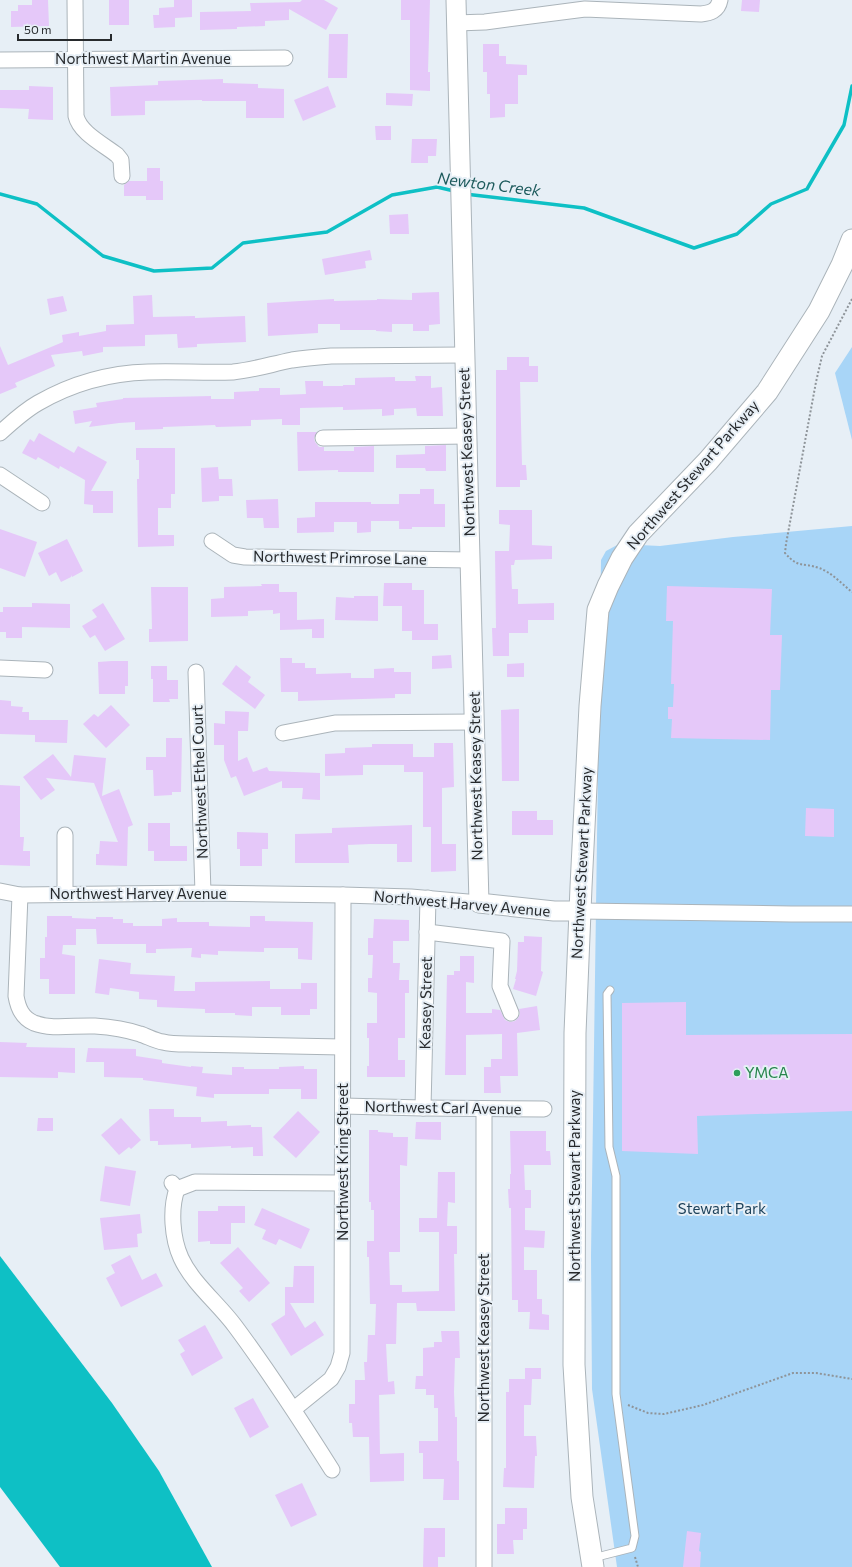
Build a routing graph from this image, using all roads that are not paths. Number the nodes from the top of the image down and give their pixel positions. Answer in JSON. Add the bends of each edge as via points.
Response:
{"nodes":[{"id":1,"x":75,"y":0,"type":"edge"},
{"id":2,"x":456,"y":0,"type":"edge"},
{"id":3,"x":720,"y":0,"type":"edge"},
{"id":4,"x":456,"y":23,"type":"junction"},
{"id":5,"x":285,"y":58,"type":"dead end"},
{"id":6,"x":0,"y":60,"type":"edge"},
{"id":7,"x":76,"y":60,"type":"junction"},
{"id":8,"x":122,"y":176,"type":"dead end"},
{"id":9,"x":852,"y":240,"type":"edge"},
{"id":10,"x":464,"y":355,"type":"junction"},
{"id":11,"x":0,"y":433,"type":"edge"},
{"id":12,"x":467,"y":436,"type":"junction"},
{"id":13,"x":323,"y":438,"type":"dead end"},
{"id":14,"x":0,"y":475,"type":"edge"},
{"id":15,"x":42,"y":503,"type":"dead end"},
{"id":16,"x":212,"y":541,"type":"dead end"},
{"id":17,"x":471,"y":560,"type":"junction"},
{"id":18,"x":0,"y":668,"type":"edge"},
{"id":19,"x":46,"y":670,"type":"dead end"},
{"id":20,"x":196,"y":672,"type":"dead end"},
{"id":21,"x":475,"y":722,"type":"junction"},
{"id":22,"x":283,"y":733,"type":"dead end"},
{"id":23,"x":65,"y":835,"type":"dead end"},
{"id":24,"x":0,"y":891,"type":"edge"},
{"id":25,"x":203,"y":893,"type":"junction"},
{"id":26,"x":20,"y":894,"type":"junction"},
{"id":27,"x":65,"y":894,"type":"junction"},
{"id":28,"x":343,"y":895,"type":"junction"},
{"id":29,"x":428,"y":898,"type":"junction"},
{"id":30,"x":479,"y":903,"type":"junction"},
{"id":31,"x":580,"y":911,"type":"junction"},
{"id":32,"x":852,"y":914,"type":"edge"},
{"id":33,"x":427,"y":932,"type":"junction"},
{"id":34,"x":610,"y":990,"type":"dead end"},
{"id":35,"x":511,"y":1013,"type":"dead end"},
{"id":36,"x":342,"y":1048,"type":"junction"},
{"id":37,"x":343,"y":1106,"type":"junction"},
{"id":38,"x":423,"y":1108,"type":"junction"},
{"id":39,"x":484,"y":1109,"type":"junction"},
{"id":40,"x":544,"y":1109,"type":"dead end"},
{"id":41,"x":342,"y":1183,"type":"junction"},
{"id":42,"x":294,"y":1409,"type":"junction"},
{"id":43,"x":332,"y":1470,"type":"dead end"},
{"id":44,"x":592,"y":1563,"type":"edge"},
{"id":45,"x":484,"y":1567,"type":"edge"}],
"edges":[{"from":1,"to":7,"type":"street"},
{"from":2,"to":4,"type":"street","name":"Northwest Keasey Street"},
{"from":3,"to":4,"type":"street","via":[[712,12],[701,14],[585,9],[485,22]]},
{"from":4,"to":10,"type":"street","name":"Northwest Keasey Street"},
{"from":5,"to":7,"type":"street","name":"Northwest Martin Avenue"},
{"from":6,"to":7,"type":"street","name":"Northwest Martin Avenue"},
{"from":7,"to":8,"type":"street","via":[[78,124],[117,155],[121,160]]},
{"from":9,"to":31,"type":"main road","name":"Northwest Stewart Parkway","via":[[820,311],[767,392],[708,461],[638,534],[622,558],[598,610]]},
{"from":10,"to":11,"type":"street","via":[[311,357],[233,372],[122,373],[66,389],[17,417]]},
{"from":10,"to":12,"type":"street","name":"Northwest Keasey Street"},
{"from":12,"to":13,"type":"street"},
{"from":12,"to":17,"type":"street","name":"Northwest Keasey Street"},
{"from":14,"to":15,"type":"street"},
{"from":16,"to":17,"type":"street","name":"Northwest Primrose Lane","via":[[233,555],[245,556]]},
{"from":17,"to":21,"type":"street","name":"Northwest Keasey Street"},
{"from":18,"to":19,"type":"street"},
{"from":20,"to":25,"type":"street","name":"Northwest Ethel Court"},
{"from":21,"to":22,"type":"street","via":[[335,722]]},
{"from":21,"to":30,"type":"street","name":"Northwest Keasey Street"},
{"from":23,"to":27,"type":"street"},
{"from":24,"to":26,"type":"street","name":"Northwest Harvey Avenue"},
{"from":25,"to":27,"type":"street","name":"Northwest Harvey Avenue"},
{"from":25,"to":28,"type":"street","name":"Northwest Harvey Avenue"},
{"from":26,"to":27,"type":"street","name":"Northwest Harvey Avenue"},
{"from":26,"to":36,"type":"street","via":[[16,996],[18,1006],[27,1019],[41,1025],[118,1029],[162,1042]]},
{"from":28,"to":29,"type":"street","name":"Northwest Harvey Avenue"},
{"from":28,"to":36,"type":"street","name":"Northwest Kring Street"},
{"from":29,"to":30,"type":"street","name":"Northwest Harvey Avenue"},
{"from":29,"to":33,"type":"street","name":"Keasey Street"},
{"from":30,"to":31,"type":"street","name":"Northwest Harvey Avenue","via":[[554,912]]},
{"from":31,"to":32,"type":"street","name":"Northwest Harvey Avenue"},
{"from":31,"to":44,"type":"main road","name":"Northwest Stewart Parkway","via":[[575,1033],[574,1334],[582,1497]]},
{"from":33,"to":35,"type":"street","via":[[503,935],[500,986]]},
{"from":33,"to":38,"type":"street","name":"Keasey Street"},
{"from":34,"to":44,"type":"lane","via":[[607,994],[609,1147],[616,1176],[617,1401],[635,1536],[632,1548]]},
{"from":36,"to":37,"type":"street","name":"Northwest Kring Street"},
{"from":37,"to":38,"type":"street","name":"Northwest Carl Avenue"},
{"from":37,"to":41,"type":"street","name":"Northwest Kring Street"},
{"from":38,"to":39,"type":"street","name":"Northwest Carl Avenue"},
{"from":39,"to":40,"type":"street","name":"Northwest Carl Avenue"},
{"from":39,"to":45,"type":"street","name":"Northwest Keasey Street"},
{"from":41,"to":42,"type":"street","name":"Northwest Kring Street","via":[[342,1353],[338,1368],[331,1379]]},
{"from":41,"to":42,"type":"street","via":[[194,1182],[175,1186],[174,1228],[181,1258],[190,1273],[234,1325]]},
{"from":42,"to":43,"type":"street"}]}
